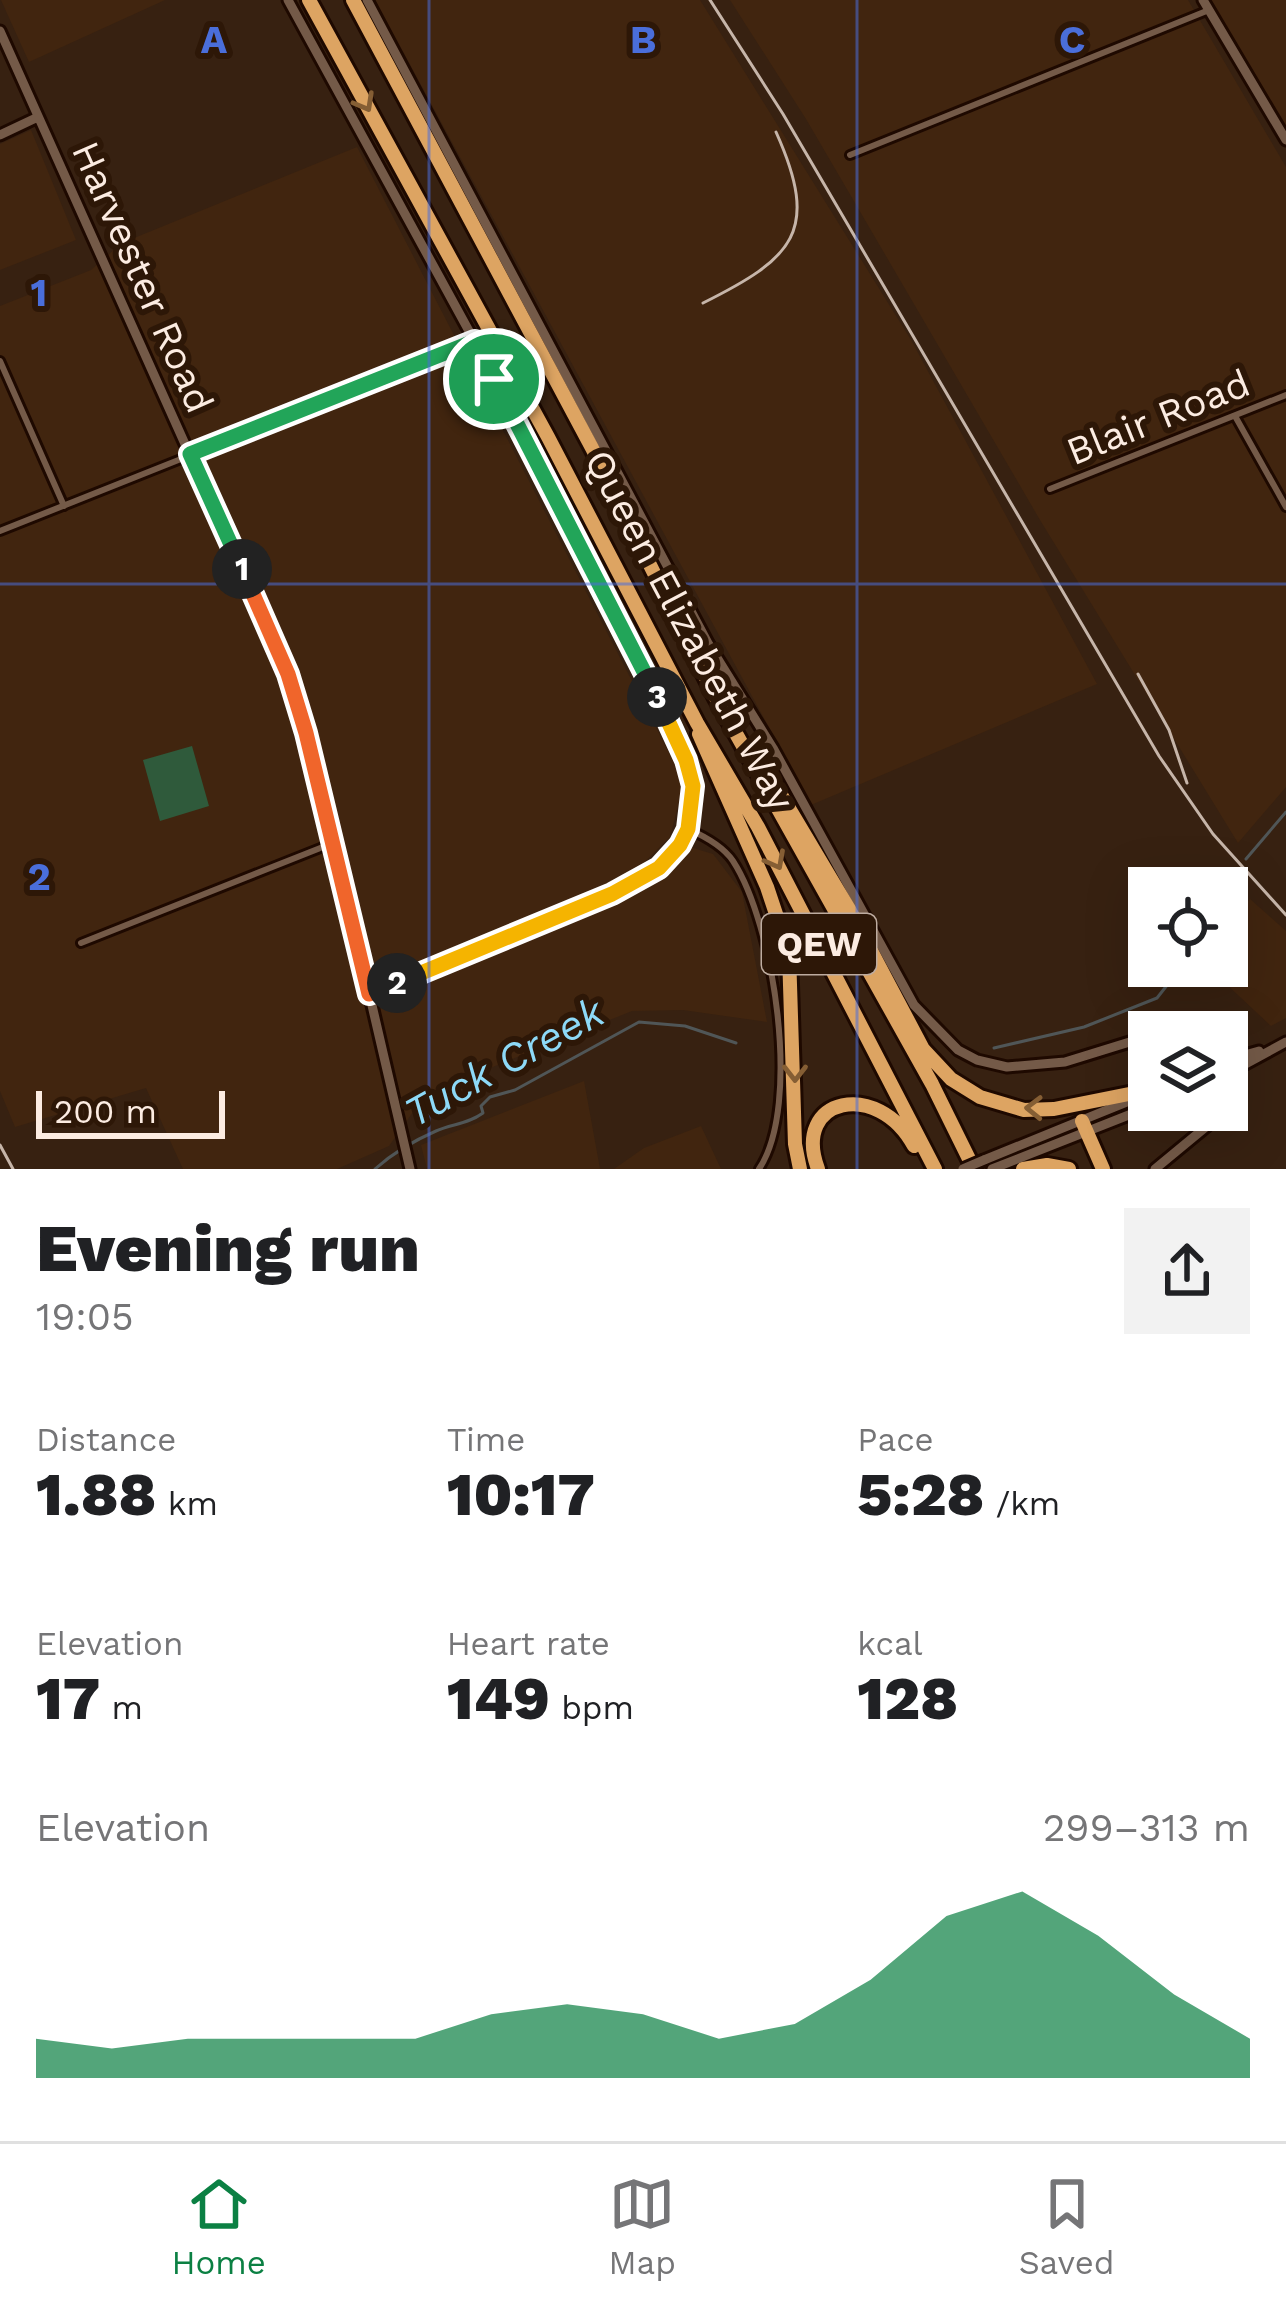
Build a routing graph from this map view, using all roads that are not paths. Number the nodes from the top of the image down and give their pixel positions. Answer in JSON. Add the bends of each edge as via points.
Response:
{"nodes":[{"id":1,"x":288,"y":0,"type":"edge"},
{"id":2,"x":309,"y":0,"type":"edge"},
{"id":3,"x":353,"y":0,"type":"edge"},
{"id":4,"x":367,"y":0,"type":"edge"},
{"id":5,"x":1206,"y":5,"type":"edge"},
{"id":6,"x":0,"y":31,"type":"edge"},
{"id":7,"x":38,"y":117,"type":"junction"},
{"id":8,"x":0,"y":134,"type":"edge"},
{"id":9,"x":1286,"y":140,"type":"edge"},
{"id":10,"x":850,"y":155,"type":"dead end"},
{"id":11,"x":475,"y":341,"type":"junction"},
{"id":12,"x":0,"y":361,"type":"edge"},
{"id":13,"x":1286,"y":395,"type":"edge"},
{"id":14,"x":1234,"y":416,"type":"junction"},
{"id":15,"x":190,"y":454,"type":"junction"},
{"id":16,"x":1050,"y":490,"type":"dead end"},
{"id":17,"x":64,"y":506,"type":"junction"},
{"id":18,"x":1286,"y":507,"type":"edge"},
{"id":19,"x":0,"y":531,"type":"edge"},
{"id":20,"x":715,"y":696,"type":"junction"},
{"id":21,"x":697,"y":723,"type":"junction"},
{"id":22,"x":688,"y":829,"type":"junction"},
{"id":23,"x":333,"y":843,"type":"junction"},
{"id":24,"x":81,"y":943,"type":"dead end"},
{"id":25,"x":369,"y":994,"type":"junction"},
{"id":26,"x":1128,"y":1042,"type":"edge"},
{"id":27,"x":1286,"y":1042,"type":"edge"},
{"id":28,"x":1270,"y":1049,"type":"junction"},
{"id":29,"x":1248,"y":1055,"type":"edge"},
{"id":30,"x":1248,"y":1062,"type":"edge"},
{"id":31,"x":1128,"y":1095,"type":"edge"},
{"id":32,"x":1128,"y":1103,"type":"edge"},
{"id":33,"x":1128,"y":1113,"type":"edge"},
{"id":34,"x":1084,"y":1127,"type":"junction"},
{"id":35,"x":1201,"y":1131,"type":"edge"},
{"id":36,"x":981,"y":1167,"type":"edge"},
{"id":37,"x":410,"y":1169,"type":"edge"},
{"id":38,"x":759,"y":1169,"type":"edge"},
{"id":39,"x":800,"y":1169,"type":"edge"},
{"id":40,"x":818,"y":1169,"type":"edge"},
{"id":41,"x":931,"y":1169,"type":"edge"},
{"id":42,"x":963,"y":1169,"type":"edge"},
{"id":43,"x":1023,"y":1169,"type":"edge"},
{"id":44,"x":1069,"y":1169,"type":"edge"},
{"id":45,"x":1103,"y":1169,"type":"edge"},
{"id":46,"x":1155,"y":1169,"type":"edge"}],
"edges":[{"from":1,"to":11,"type":"street"},
{"from":2,"to":21,"type":"highway","name":"Queen Elizabeth Way","number":"QEW","one_way":true},
{"from":3,"to":20,"type":"highway","name":"Queen Elizabeth Way","number":"QEW"},
{"from":4,"to":26,"type":"street","via":[[708,643],[914,1004],[958,1050],[1007,1067],[1065,1062]]},
{"from":5,"to":9,"type":"street"},
{"from":5,"to":10,"type":"street"},
{"from":6,"to":7,"type":"street","name":"Harvester Road"},
{"from":7,"to":8,"type":"street"},
{"from":7,"to":15,"type":"street","name":"Harvester Road"},
{"from":11,"to":15,"type":"street"},
{"from":11,"to":22,"type":"street","via":[[678,741],[692,775]]},
{"from":12,"to":17,"type":"street"},
{"from":13,"to":14,"type":"street","name":"Blair Road"},
{"from":14,"to":16,"type":"street","name":"Blair Road"},
{"from":14,"to":18,"type":"street"},
{"from":15,"to":17,"type":"street"},
{"from":15,"to":23,"type":"street","name":"Harvester Road","via":[[288,674]]},
{"from":17,"to":19,"type":"street"},
{"from":31,"to":20,"type":"highway","one_way":true,"via":[[1024,1110],[951,1079],[923,1049],[849,909],[732,711]]},
{"from":20,"to":36,"type":"highway","name":"Queen Elizabeth Way","number":"QEW"},
{"from":21,"to":39,"type":"highway","one_way":true,"via":[[789,953]]},
{"from":21,"to":41,"type":"highway","name":"Queen Elizabeth Way","number":"QEW","one_way":true},
{"from":22,"to":25,"type":"street","via":[[659,868],[630,885]]},
{"from":22,"to":38,"type":"street","via":[[731,857],[778,988],[776,1120]]},
{"from":23,"to":24,"type":"street"},
{"from":23,"to":25,"type":"street","name":"Harvester Road"},
{"from":25,"to":37,"type":"street","name":"Harvester Road"},
{"from":27,"to":28,"type":"street"},
{"from":28,"to":29,"type":"street"},
{"from":28,"to":30,"type":"street"},
{"from":32,"to":34,"type":"street"},
{"from":33,"to":34,"type":"street"},
{"from":34,"to":36,"type":"street"},
{"from":34,"to":45,"type":"highway"},
{"from":35,"to":46,"type":"street"},
{"from":36,"to":42,"type":"street","bridge":true},
{"from":40,"to":41,"type":"highway","via":[[812,1148],[819,1124],[859,1102],[894,1118]]},
{"from":43,"to":44,"type":"highway"}]}
